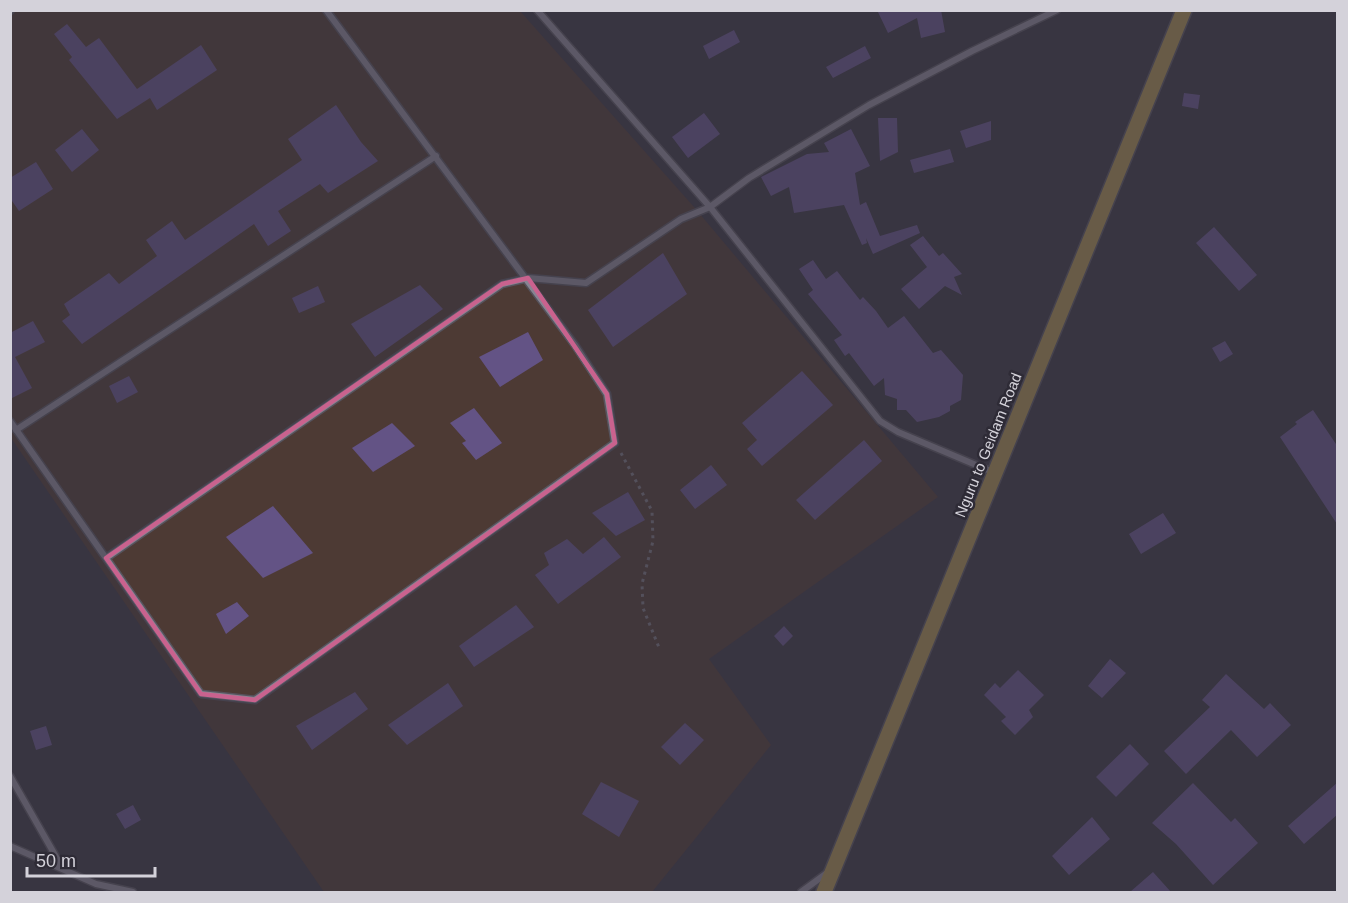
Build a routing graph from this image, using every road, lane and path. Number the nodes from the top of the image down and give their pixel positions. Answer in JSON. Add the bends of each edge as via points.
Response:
{"nodes":[{"id":1,"x":326,"y":10,"type":"edge"},
{"id":2,"x":537,"y":10,"type":"edge"},
{"id":3,"x":1057,"y":10,"type":"edge"},
{"id":4,"x":1184,"y":10,"type":"edge"},
{"id":5,"x":436,"y":156,"type":"junction"},
{"id":6,"x":710,"y":207,"type":"junction"},
{"id":7,"x":528,"y":278,"type":"junction"},
{"id":8,"x":10,"y":421,"type":"edge"},
{"id":9,"x":16,"y":430,"type":"junction"},
{"id":10,"x":615,"y":443,"type":"junction"},
{"id":11,"x":996,"y":473,"type":"junction"},
{"id":12,"x":106,"y":558,"type":"junction"},
{"id":13,"x":660,"y":650,"type":"dead end"},
{"id":14,"x":10,"y":776,"type":"edge"},
{"id":15,"x":10,"y":846,"type":"edge"},
{"id":16,"x":833,"y":869,"type":"junction"},
{"id":17,"x":64,"y":870,"type":"junction"},
{"id":18,"x":120,"y":891,"type":"edge"},
{"id":19,"x":133,"y":892,"type":"edge"},
{"id":20,"x":801,"y":892,"type":"edge"},
{"id":21,"x":824,"y":892,"type":"edge"}],
"edges":[{"from":1,"to":5,"type":"street"},
{"from":2,"to":6,"type":"street"},
{"from":3,"to":6,"type":"street","via":[[869,105],[749,178]]},
{"from":4,"to":11,"type":"main road","name":"Nguru to Geidam Road"},
{"from":5,"to":7,"type":"street"},
{"from":5,"to":9,"type":"street"},
{"from":6,"to":7,"type":"street","via":[[681,219],[586,283]]},
{"from":6,"to":11,"type":"street","via":[[880,421]]},
{"from":7,"to":10,"type":"street","via":[[607,393]]},
{"from":7,"to":12,"type":"street","via":[[502,284]]},
{"from":8,"to":9,"type":"street"},
{"from":9,"to":12,"type":"street"},
{"from":10,"to":12,"type":"street","via":[[255,700],[201,694]]},
{"from":10,"to":13,"type":"path","via":[[651,511],[653,541],[642,584],[643,608]]},
{"from":11,"to":16,"type":"main road","name":"Nguru to Geidam Road"},
{"from":14,"to":17,"type":"street"},
{"from":15,"to":17,"type":"street"},
{"from":16,"to":20,"type":"street"},
{"from":16,"to":21,"type":"main road","name":"Nguru to Geidam Road"},
{"from":17,"to":18,"type":"street"},
{"from":18,"to":19,"type":"street"}]}
